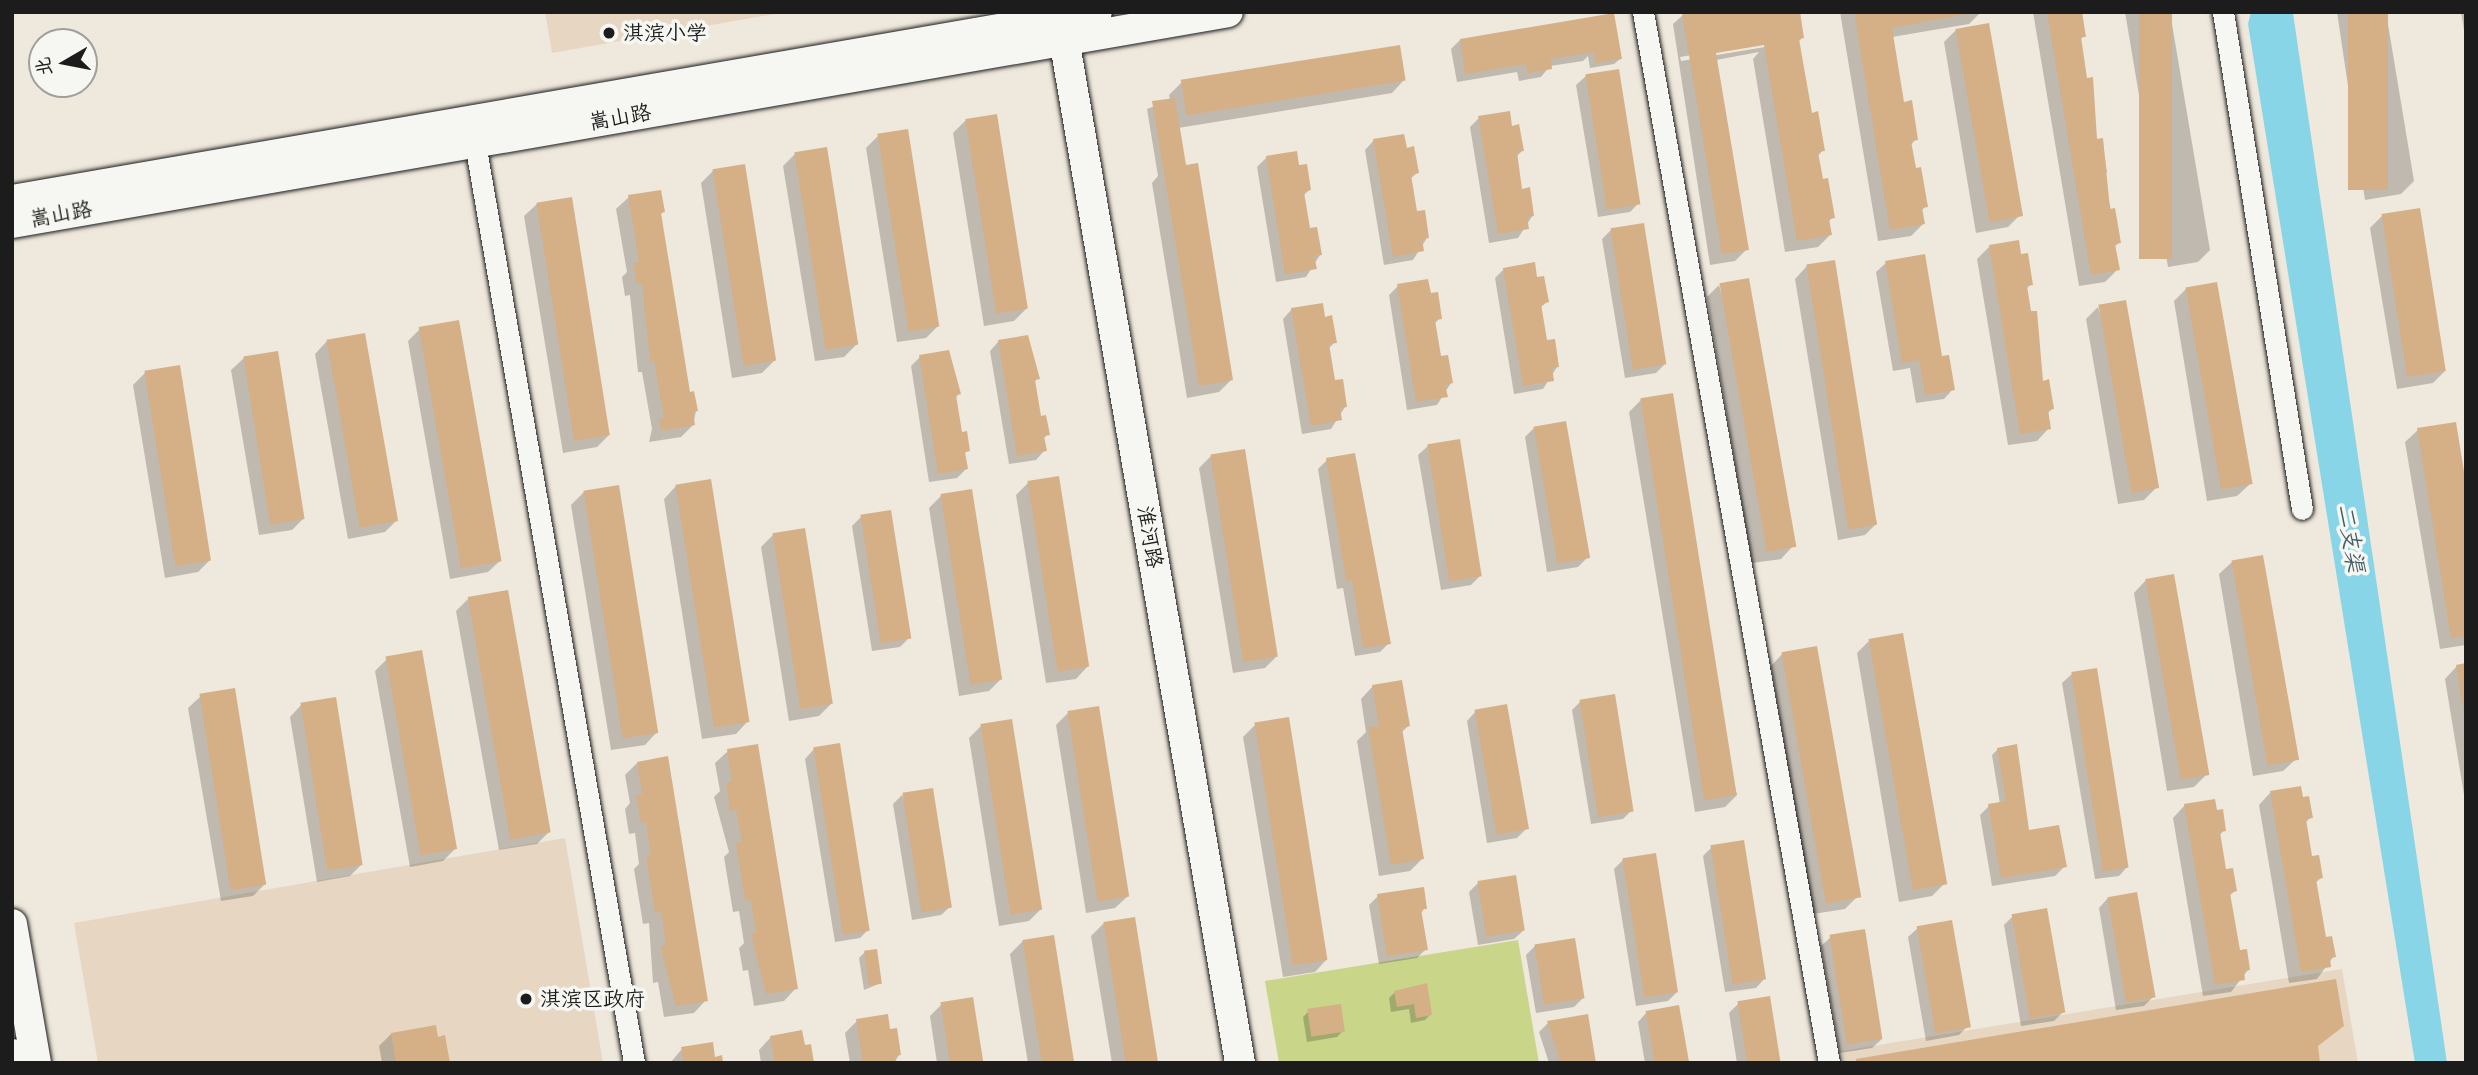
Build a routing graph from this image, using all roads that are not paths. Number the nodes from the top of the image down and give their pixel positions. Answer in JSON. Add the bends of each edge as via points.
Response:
{"nodes":[{"id":1,"x":1097,"y":12,"type":"edge"},
{"id":2,"x":1228,"y":12,"type":"edge"},
{"id":3,"x":1643,"y":12,"type":"edge"},
{"id":4,"x":2223,"y":12,"type":"edge"},
{"id":5,"x":1062,"y":24,"type":"edge"},
{"id":6,"x":475,"y":143,"type":"junction"},
{"id":7,"x":12,"y":200,"type":"edge"},
{"id":8,"x":12,"y":223,"type":"edge"},
{"id":9,"x":2302,"y":509,"type":"dead end"},
{"id":10,"x":12,"y":924,"type":"edge"},
{"id":11,"x":12,"y":1054,"type":"edge"},
{"id":12,"x":14,"y":1063,"type":"edge"},
{"id":13,"x":36,"y":1063,"type":"edge"},
{"id":14,"x":634,"y":1063,"type":"edge"},
{"id":15,"x":1240,"y":1063,"type":"edge"},
{"id":16,"x":1829,"y":1063,"type":"edge"}],
"edges":[{"from":1,"to":5,"type":"street","name":"嵩山路"},
{"from":2,"to":5,"type":"street","name":"嵩山路"},
{"from":3,"to":16,"type":"street"},
{"from":4,"to":9,"type":"street"},
{"from":5,"to":6,"type":"street","name":"嵩山路"},
{"from":5,"to":7,"type":"street","name":"嵩山路"},
{"from":5,"to":15,"type":"street","name":"淮河路"},
{"from":6,"to":8,"type":"street","name":"嵩山路"},
{"from":6,"to":14,"type":"street"},
{"from":10,"to":13,"type":"street"},
{"from":11,"to":12,"type":"street"}]}
